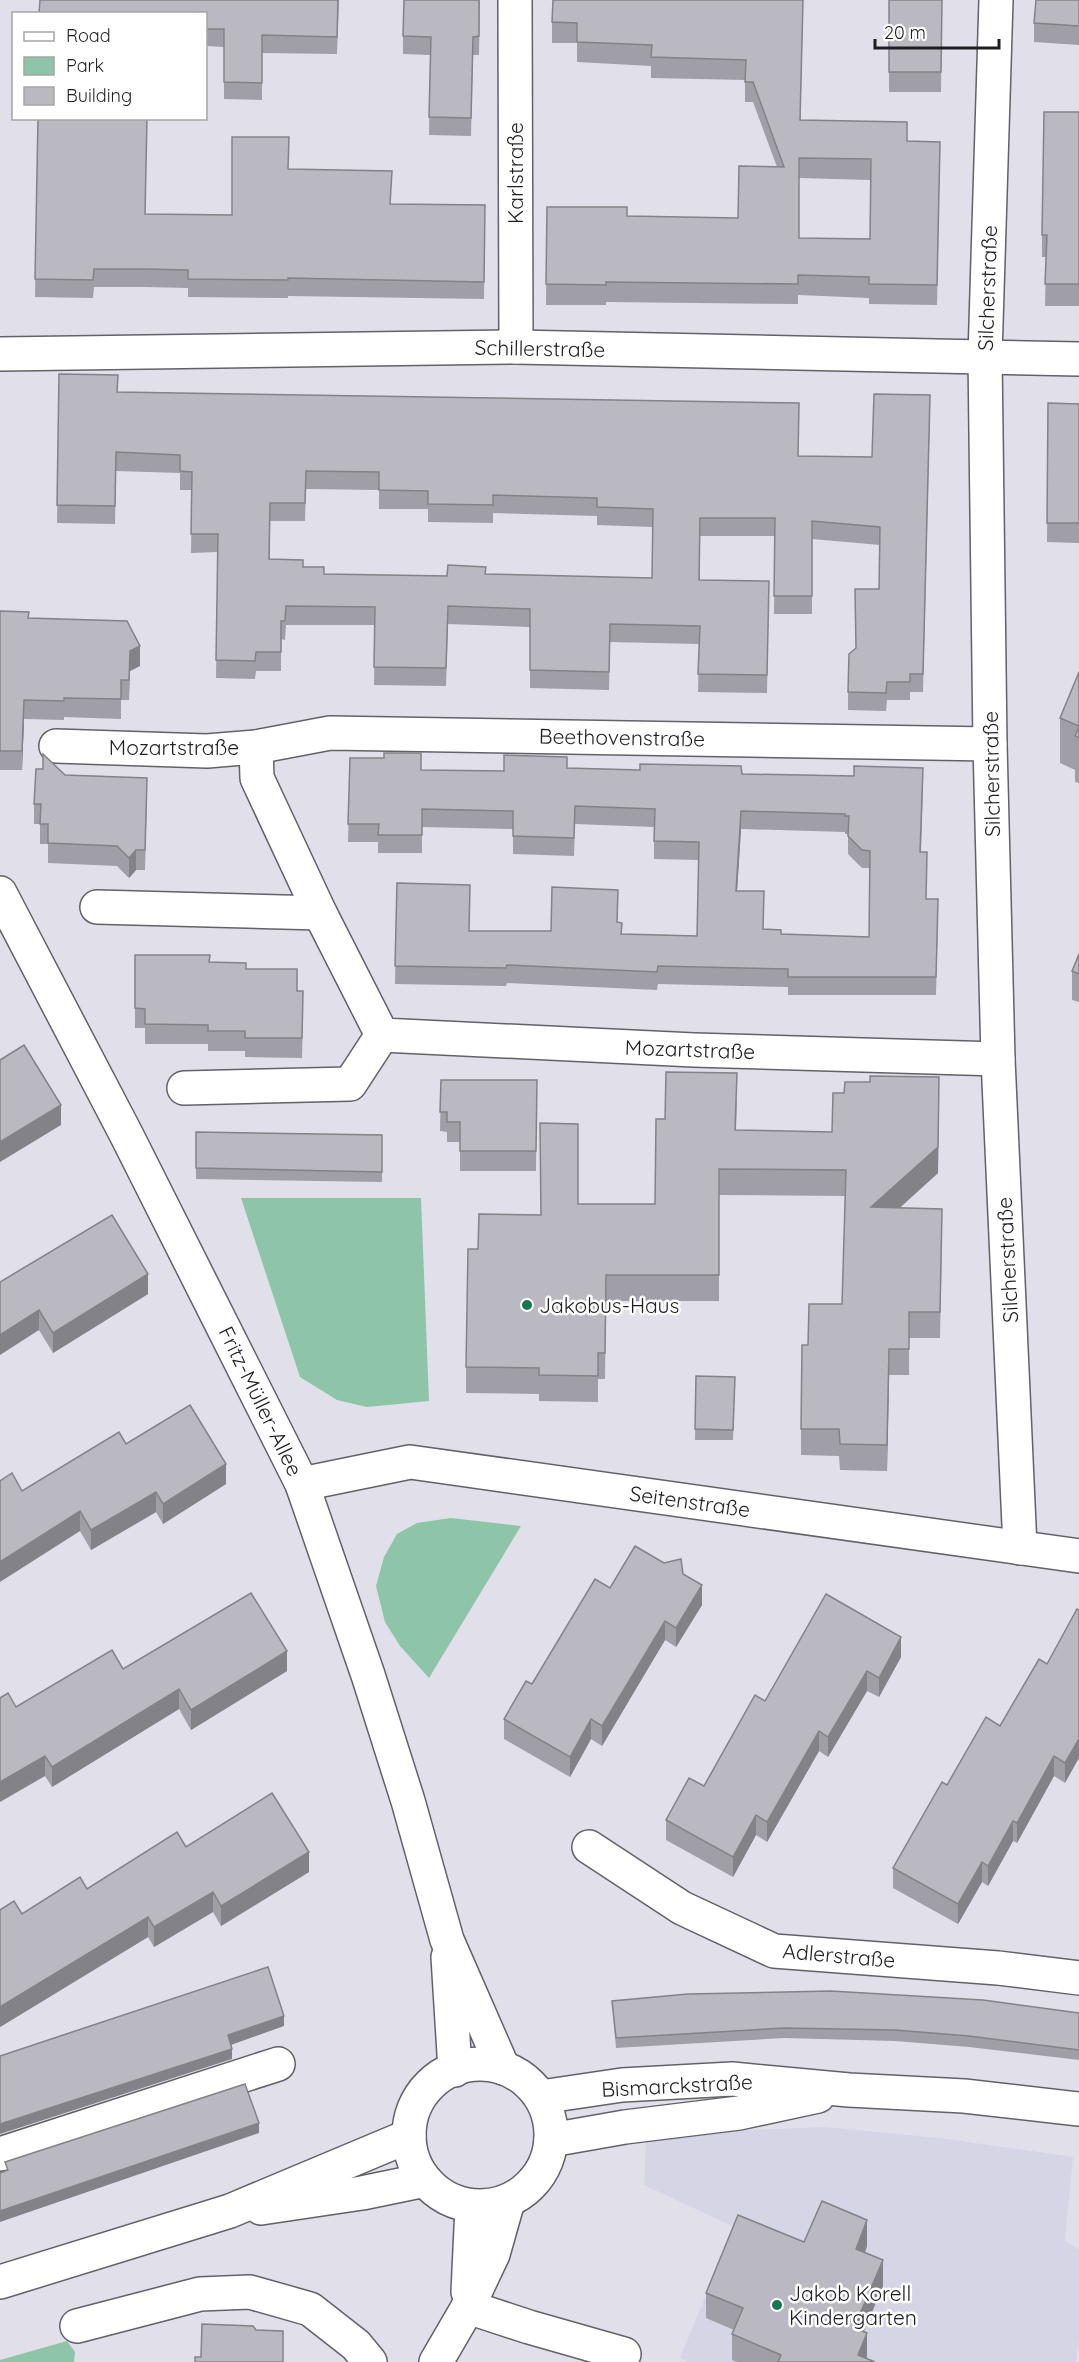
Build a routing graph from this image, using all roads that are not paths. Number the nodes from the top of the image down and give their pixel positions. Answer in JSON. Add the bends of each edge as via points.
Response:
{"nodes":[{"id":1,"x":514,"y":0,"type":"edge"},
{"id":2,"x":996,"y":0,"type":"edge"},
{"id":3,"x":516,"y":346,"type":"junction"},
{"id":4,"x":0,"y":354,"type":"edge"},
{"id":5,"x":985,"y":356,"type":"junction"},
{"id":6,"x":1079,"y":359,"type":"edge"},
{"id":7,"x":990,"y":744,"type":"junction"},
{"id":8,"x":56,"y":747,"type":"dead end"},
{"id":9,"x":256,"y":747,"type":"junction"},
{"id":10,"x":97,"y":908,"type":"dead end"},
{"id":11,"x":3,"y":909,"type":"edge"},
{"id":12,"x":320,"y":913,"type":"junction"},
{"id":13,"x":382,"y":1035,"type":"junction"},
{"id":14,"x":998,"y":1059,"type":"junction"},
{"id":15,"x":184,"y":1088,"type":"dead end"},
{"id":16,"x":302,"y":1484,"type":"junction"},
{"id":17,"x":1020,"y":1548,"type":"junction"},
{"id":18,"x":1079,"y":1556,"type":"edge"},
{"id":19,"x":589,"y":1847,"type":"dead end"},
{"id":20,"x":447,"y":1940,"type":"junction"},
{"id":21,"x":1079,"y":1978,"type":"edge"},
{"id":22,"x":278,"y":2064,"type":"dead end"},
{"id":23,"x":503,"y":2068,"type":"junction"},
{"id":24,"x":455,"y":2070,"type":"junction"},
{"id":25,"x":849,"y":2090,"type":"junction"},
{"id":26,"x":541,"y":2097,"type":"junction"},
{"id":27,"x":1079,"y":2109,"type":"edge"},
{"id":28,"x":409,"y":2136,"type":"junction"},
{"id":29,"x":551,"y":2140,"type":"junction"},
{"id":30,"x":0,"y":2154,"type":"edge"},
{"id":31,"x":425,"y":2180,"type":"junction"},
{"id":32,"x":508,"y":2201,"type":"junction"},
{"id":33,"x":472,"y":2207,"type":"junction"},
{"id":34,"x":230,"y":2211,"type":"junction"},
{"id":35,"x":0,"y":2282,"type":"edge"},
{"id":36,"x":468,"y":2307,"type":"junction"},
{"id":37,"x":77,"y":2325,"type":"dead end"},
{"id":38,"x":624,"y":2354,"type":"dead end"},
{"id":39,"x":370,"y":2362,"type":"edge"},
{"id":40,"x":436,"y":2362,"type":"edge"}],
"edges":[{"from":1,"to":3,"type":"street","name":"Karlstraße"},
{"from":2,"to":5,"type":"street","name":"Silcherstraße"},
{"from":3,"to":4,"type":"street","name":"Schillerstraße"},
{"from":3,"to":5,"type":"street","name":"Schillerstraße"},
{"from":5,"to":6,"type":"street","name":"Schillerstraße"},
{"from":5,"to":7,"type":"street","name":"Silcherstraße"},
{"from":7,"to":9,"type":"street","name":"Beethovenstraße","via":[[330,733]]},
{"from":7,"to":14,"type":"street","name":"Silcherstraße"},
{"from":8,"to":9,"type":"street","name":"Mozartstraße","via":[[207,751]]},
{"from":9,"to":12,"type":"street","name":"Mozartstraße","via":[[257,778]]},
{"from":10,"to":12,"type":"street"},
{"from":11,"to":16,"type":"street","name":"Fritz-Müller-Allee","via":[[126,1134]]},
{"from":12,"to":13,"type":"street","name":"Mozartstraße"},
{"from":13,"to":14,"type":"street","name":"Mozartstraße"},
{"from":13,"to":15,"type":"street","via":[[350,1083]]},
{"from":14,"to":17,"type":"street","name":"Silcherstraße"},
{"from":16,"to":17,"type":"street","name":"Seitenstraße","via":[[410,1462]]},
{"from":16,"to":20,"type":"street","name":"Fritz-Müller-Allee","via":[[386,1732]]},
{"from":17,"to":18,"type":"street","name":"Seitenstraße"},
{"from":19,"to":21,"type":"street","name":"Adlerstraße","via":[[682,1908],[774,1951]]},
{"from":20,"to":23,"type":"street","name":"Fritz-Müller-Allee"},
{"from":20,"to":24,"type":"street","name":"Fritz-Müller-Allee"},
{"from":22,"to":30,"type":"street"},
{"from":23,"to":24,"type":"street","via":[[477,2065]]},
{"from":23,"to":26,"type":"street","via":[[525,2079]]},
{"from":24,"to":28,"type":"street","via":[[427,2089],[412,2116]]},
{"from":25,"to":26,"type":"street","name":"Bismarckstraße","via":[[732,2079],[622,2085]]},
{"from":25,"to":27,"type":"street","name":"Bismarckstraße","via":[[964,2096]]},
{"from":25,"to":29,"type":"street","name":"Bismarckstraße","via":[[739,2114]]},
{"from":26,"to":29,"type":"street","via":[[550,2117]]},
{"from":28,"to":31,"type":"street","via":[[414,2161]]},
{"from":28,"to":34,"type":"street"},
{"from":29,"to":32,"type":"street","via":[[545,2163],[533,2183]]},
{"from":31,"to":33,"type":"street","via":[[456,2203]]},
{"from":31,"to":34,"type":"street","via":[[277,2207]]},
{"from":32,"to":33,"type":"street"},
{"from":32,"to":36,"type":"street","via":[[493,2254]]},
{"from":33,"to":36,"type":"street"},
{"from":34,"to":35,"type":"street"},
{"from":36,"to":38,"type":"street"},
{"from":36,"to":40,"type":"street"},
{"from":37,"to":39,"type":"street","via":[[200,2294],[250,2292],[310,2309],[356,2345]]}]}
